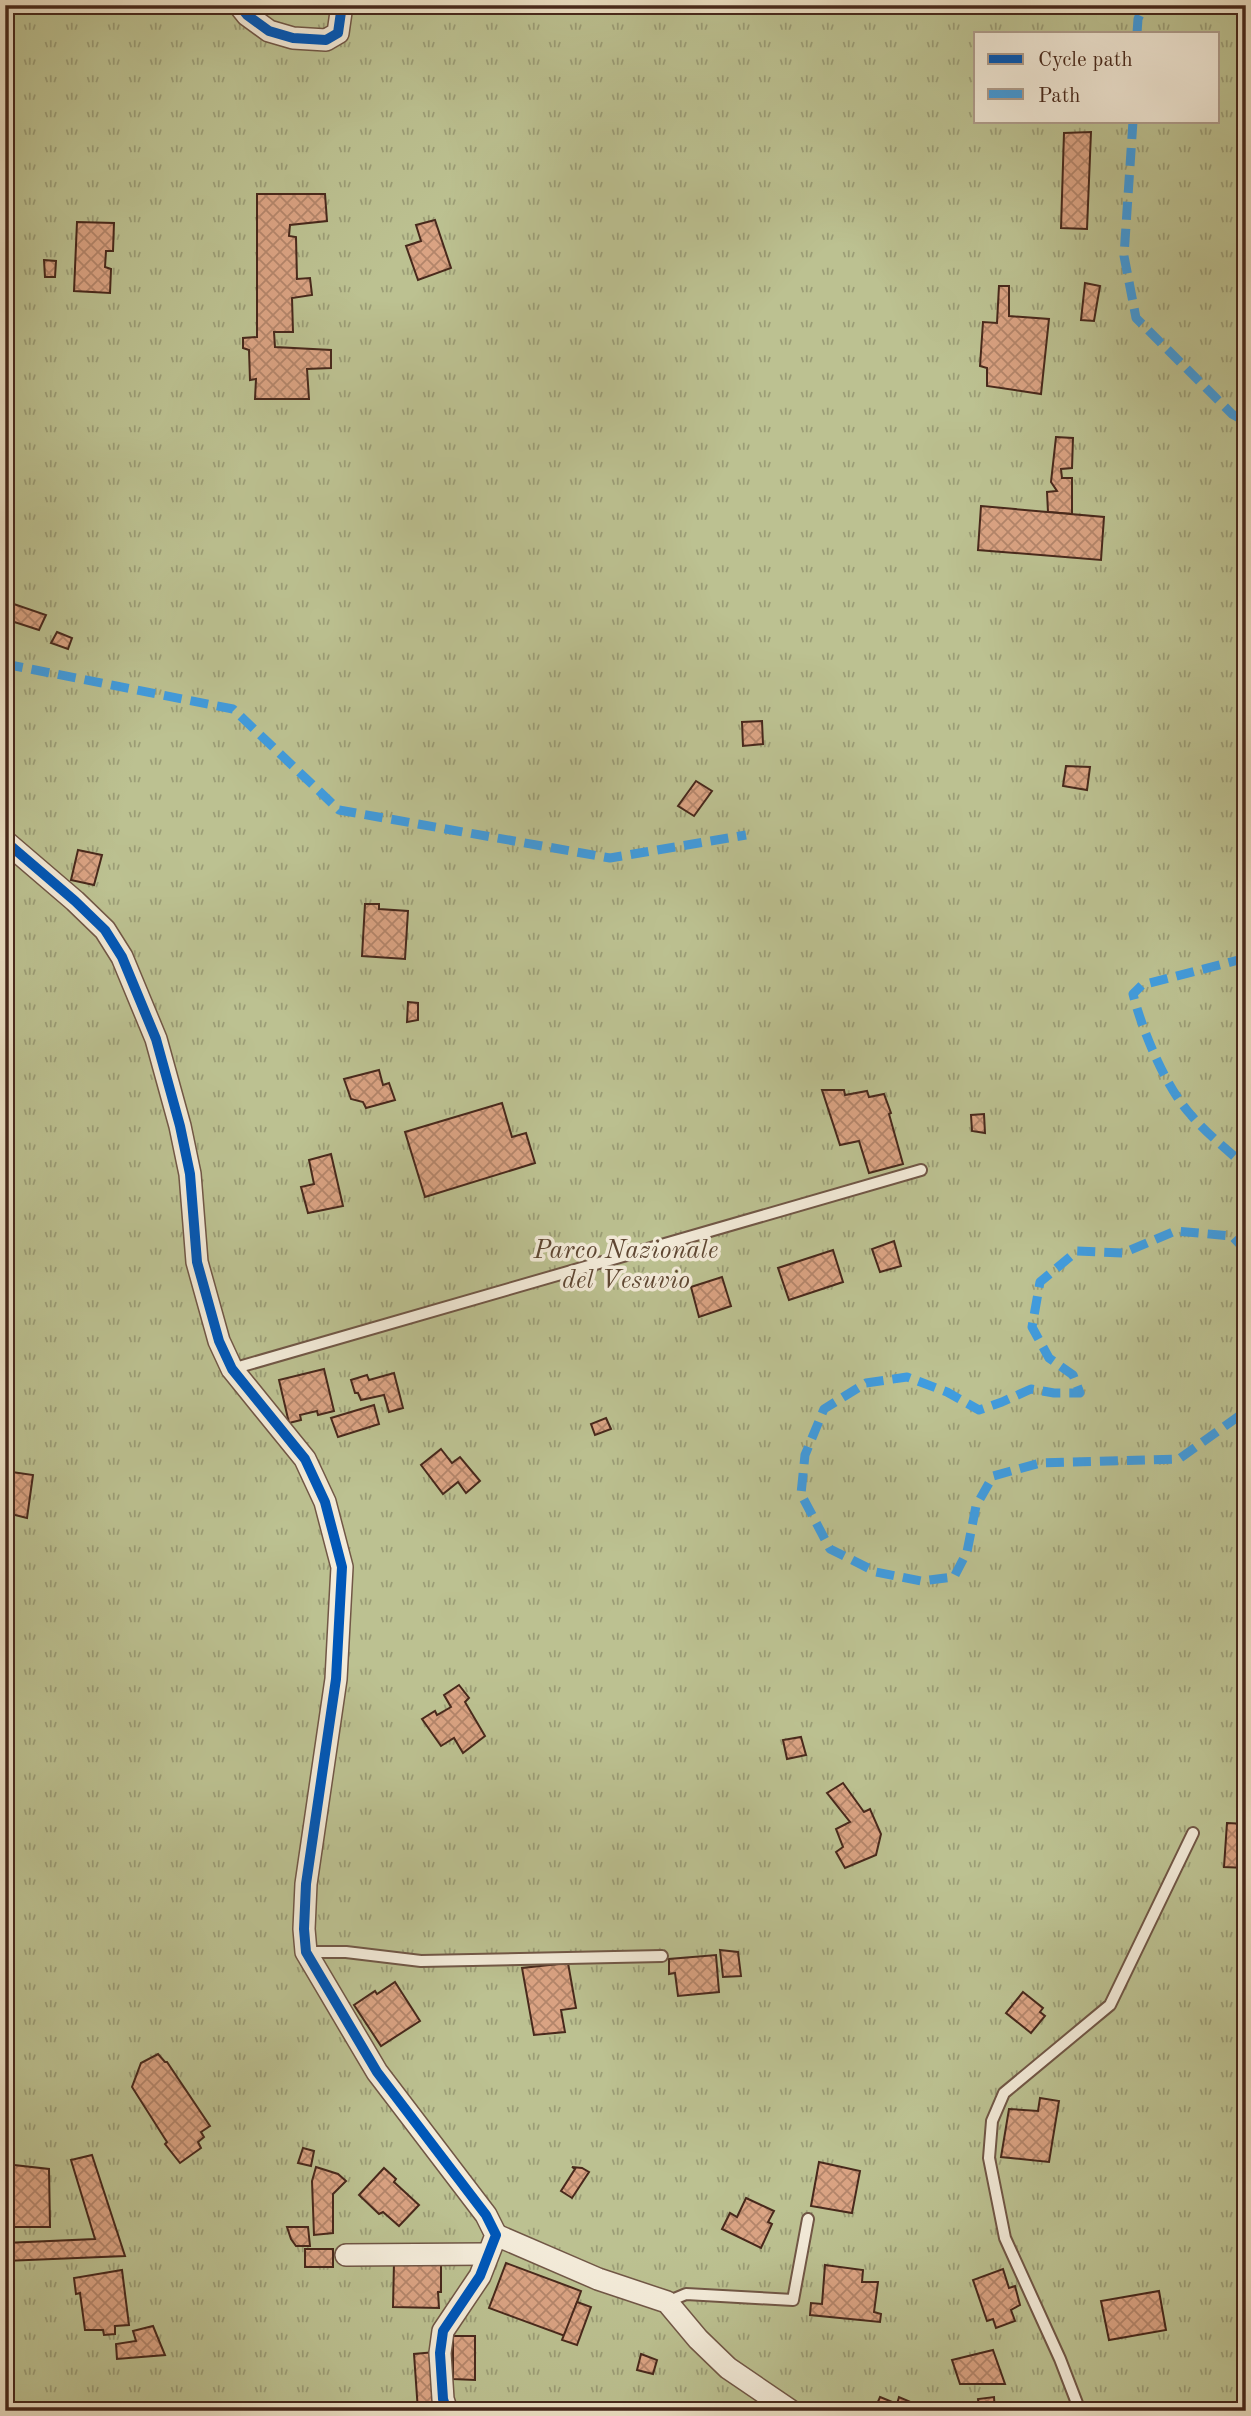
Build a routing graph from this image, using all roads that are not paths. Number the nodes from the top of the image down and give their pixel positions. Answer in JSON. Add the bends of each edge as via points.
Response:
{"nodes":[{"id":1,"x":239,"y":5,"type":"edge"},
{"id":2,"x":342,"y":5,"type":"edge"},
{"id":3,"x":5,"y":841,"type":"edge"},
{"id":4,"x":921,"y":1170,"type":"dead end"},
{"id":5,"x":232,"y":1369,"type":"junction"},
{"id":6,"x":1193,"y":1833,"type":"dead end"},
{"id":7,"x":306,"y":1952,"type":"junction"},
{"id":8,"x":662,"y":1956,"type":"dead end"},
{"id":9,"x":808,"y":2219,"type":"dead end"},
{"id":10,"x":492,"y":2244,"type":"junction"},
{"id":11,"x":346,"y":2255,"type":"dead end"},
{"id":12,"x":667,"y":2302,"type":"junction"},
{"id":13,"x":447,"y":2411,"type":"edge"},
{"id":14,"x":791,"y":2411,"type":"edge"},
{"id":15,"x":1080,"y":2411,"type":"edge"}],
"edges":[{"from":1,"to":2,"type":"street","via":[[269,32],[326,40],[338,33]]},
{"from":3,"to":5,"type":"street","via":[[105,930],[122,957],[156,1039],[177,1114],[190,1174],[197,1262]]},
{"from":4,"to":5,"type":"lane"},
{"from":5,"to":7,"type":"street","via":[[305,1459],[325,1502],[342,1567],[336,1679],[306,1884]]},
{"from":6,"to":15,"type":"lane","via":[[1110,2005],[1004,2093],[992,2121],[989,2158],[1005,2238]]},
{"from":7,"to":8,"type":"lane","via":[[421,1961]]},
{"from":7,"to":10,"type":"street","via":[[377,2072],[486,2215]]},
{"from":9,"to":12,"type":"lane","via":[[793,2300],[686,2294]]},
{"from":10,"to":11,"type":"street"},
{"from":10,"to":12,"type":"street"},
{"from":10,"to":13,"type":"street","via":[[480,2276],[443,2331],[440,2353]]},
{"from":12,"to":14,"type":"street","via":[[728,2368]]}]}
